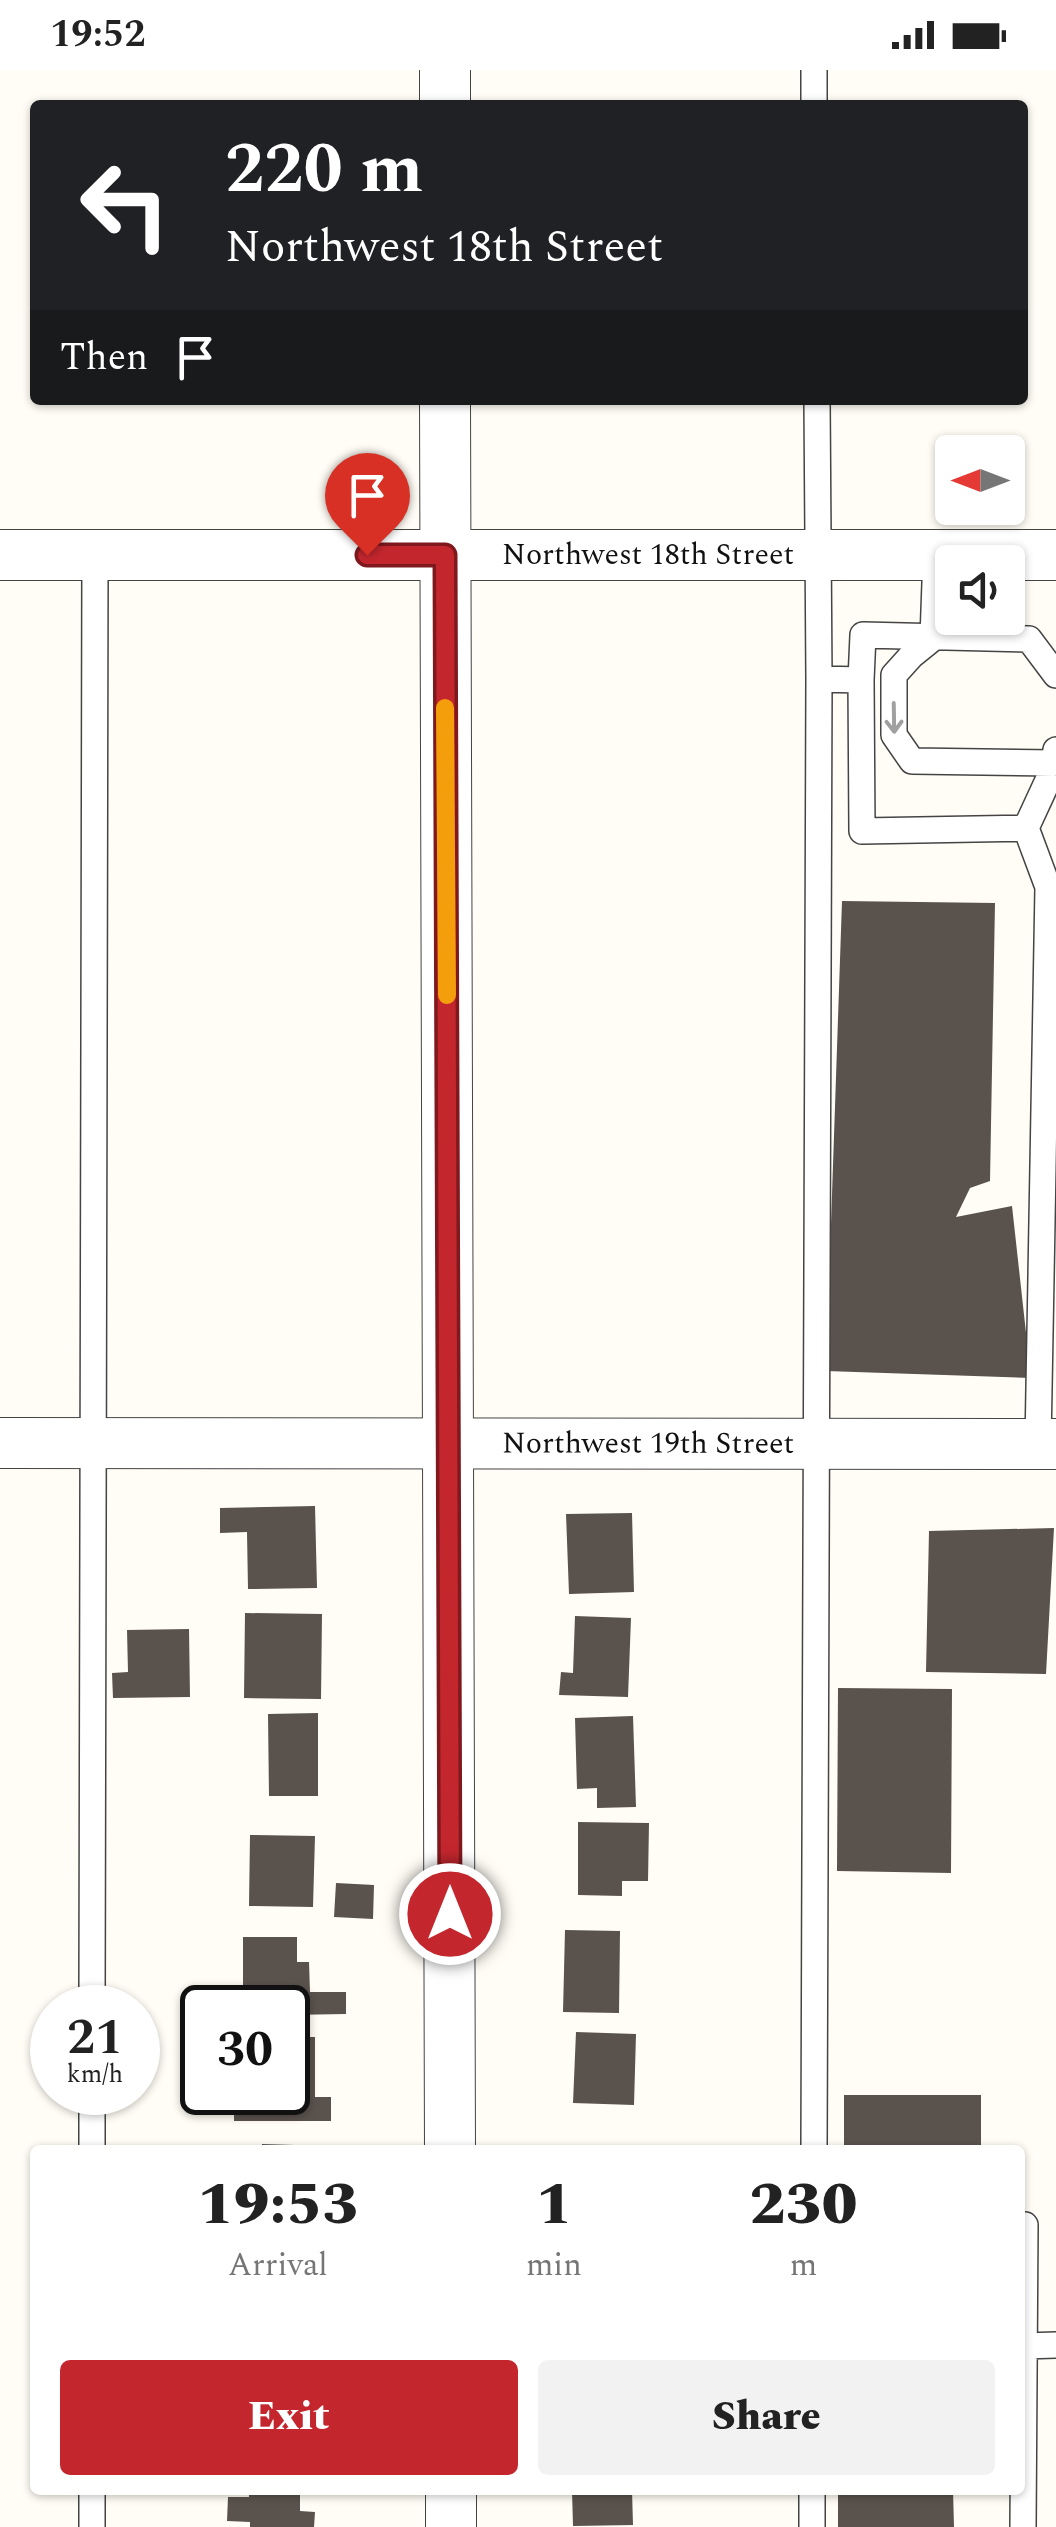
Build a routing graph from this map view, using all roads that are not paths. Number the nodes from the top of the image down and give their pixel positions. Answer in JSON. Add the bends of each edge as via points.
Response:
{"nodes":[{"id":1,"x":445,"y":70,"type":"edge"},
{"id":2,"x":814,"y":70,"type":"edge"},
{"id":3,"x":445,"y":100,"type":"edge"},
{"id":4,"x":814,"y":100,"type":"edge"},
{"id":5,"x":445,"y":405,"type":"edge"},
{"id":6,"x":817,"y":405,"type":"edge"},
{"id":7,"x":0,"y":555,"type":"edge"},
{"id":8,"x":95,"y":555,"type":"junction"},
{"id":9,"x":445,"y":555,"type":"junction"},
{"id":10,"x":819,"y":555,"type":"junction"},
{"id":11,"x":935,"y":555,"type":"edge"},
{"id":12,"x":1025,"y":555,"type":"edge"},
{"id":13,"x":1056,"y":555,"type":"edge"},
{"id":14,"x":935,"y":596,"type":"edge"},
{"id":15,"x":934,"y":638,"type":"junction"},
{"id":16,"x":1056,"y":675,"type":"edge"},
{"id":17,"x":819,"y":678,"type":"junction"},
{"id":18,"x":861,"y":680,"type":"junction"},
{"id":19,"x":1055,"y":758,"type":"edge"},
{"id":20,"x":1026,"y":828,"type":"junction"},
{"id":21,"x":1052,"y":887,"type":"edge"},
{"id":22,"x":0,"y":1442,"type":"edge"},
{"id":23,"x":93,"y":1443,"type":"junction"},
{"id":24,"x":448,"y":1443,"type":"junction"},
{"id":25,"x":817,"y":1444,"type":"junction"},
{"id":26,"x":1047,"y":1444,"type":"edge"},
{"id":27,"x":92,"y":1985,"type":"edge"},
{"id":28,"x":92,"y":2115,"type":"edge"},
{"id":29,"x":92,"y":2145,"type":"edge"},
{"id":30,"x":450,"y":2145,"type":"edge"},
{"id":31,"x":814,"y":2145,"type":"edge"},
{"id":32,"x":1056,"y":2345,"type":"edge"},
{"id":33,"x":1025,"y":2346,"type":"edge"},
{"id":34,"x":92,"y":2495,"type":"edge"},
{"id":35,"x":451,"y":2495,"type":"edge"},
{"id":36,"x":812,"y":2495,"type":"edge"},
{"id":37,"x":1023,"y":2495,"type":"edge"},
{"id":38,"x":92,"y":2527,"type":"edge"},
{"id":39,"x":451,"y":2527,"type":"edge"},
{"id":40,"x":812,"y":2527,"type":"edge"},
{"id":41,"x":1023,"y":2527,"type":"edge"}],
"edges":[{"from":1,"to":3,"type":"street"},
{"from":2,"to":4,"type":"lane"},
{"from":5,"to":9,"type":"street"},
{"from":6,"to":10,"type":"lane"},
{"from":7,"to":8,"type":"street","name":"Northwest 18th Street"},
{"from":8,"to":9,"type":"street","name":"Northwest 18th Street"},
{"from":8,"to":23,"type":"lane"},
{"from":9,"to":10,"type":"street","name":"Northwest 18th Street"},
{"from":9,"to":24,"type":"street"},
{"from":10,"to":11,"type":"street","name":"Northwest 18th Street"},
{"from":10,"to":17,"type":"lane"},
{"from":12,"to":13,"type":"street","name":"Northwest 18th Street"},
{"from":14,"to":15,"type":"lane"},
{"from":15,"to":16,"type":"lane","via":[[1029,639]]},
{"from":15,"to":18,"type":"lane","via":[[863,635]]},
{"from":15,"to":19,"type":"lane","one_way":true,"via":[[894,675],[894,735],[912,761]]},
{"from":17,"to":18,"type":"lane"},
{"from":17,"to":25,"type":"lane"},
{"from":18,"to":20,"type":"lane","via":[[862,831]]},
{"from":19,"to":20,"type":"lane"},
{"from":20,"to":21,"type":"lane"},
{"from":21,"to":26,"type":"lane"},
{"from":22,"to":23,"type":"street","name":"Northwest 19th Street"},
{"from":23,"to":24,"type":"street","name":"Northwest 19th Street"},
{"from":23,"to":27,"type":"lane"},
{"from":24,"to":25,"type":"street","name":"Northwest 19th Street"},
{"from":24,"to":30,"type":"street"},
{"from":25,"to":26,"type":"street","name":"Northwest 19th Street"},
{"from":25,"to":31,"type":"lane"},
{"from":28,"to":29,"type":"lane"},
{"from":32,"to":33,"type":"lane"},
{"from":34,"to":38,"type":"lane"},
{"from":35,"to":39,"type":"street"},
{"from":36,"to":40,"type":"lane"},
{"from":37,"to":41,"type":"lane"}]}
